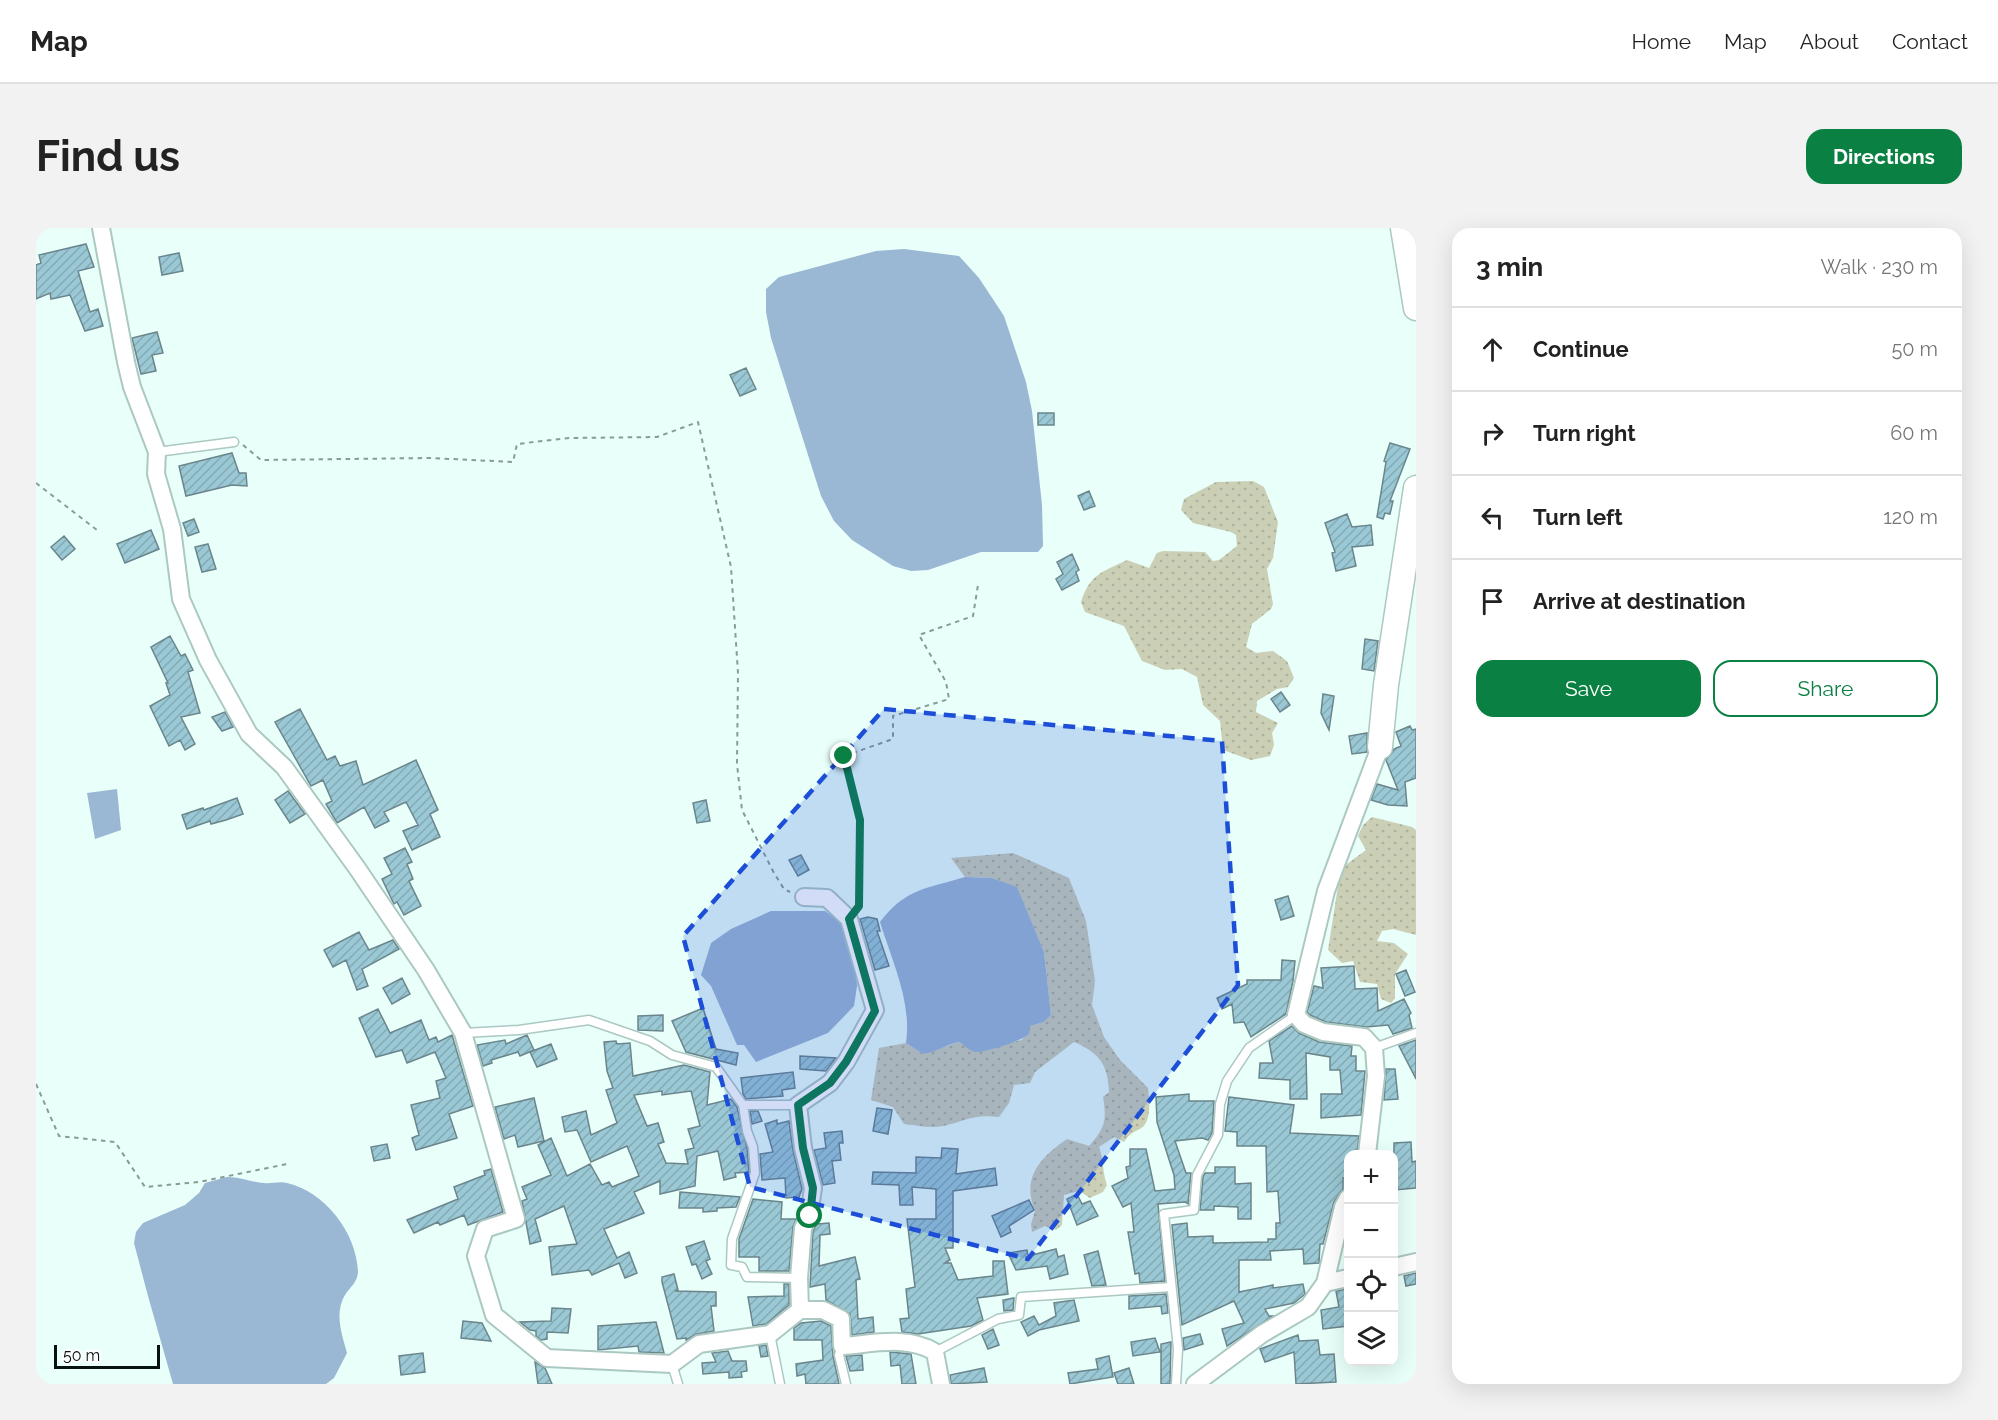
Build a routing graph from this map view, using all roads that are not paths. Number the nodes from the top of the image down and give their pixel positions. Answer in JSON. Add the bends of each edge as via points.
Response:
{"nodes":[{"id":1,"x":101,"y":228,"type":"edge"},
{"id":2,"x":1403,"y":228,"type":"edge"},
{"id":3,"x":1416,"y":308,"type":"edge"},
{"id":4,"x":234,"y":442,"type":"road end"},
{"id":5,"x":157,"y":452,"type":"junction"},
{"id":6,"x":1416,"y":488,"type":"edge"},
{"id":7,"x":1380,"y":747,"type":"joint"},
{"id":8,"x":804,"y":897,"type":"road end"},
{"id":9,"x":1296,"y":1015,"type":"junction"},
{"id":10,"x":463,"y":1033,"type":"junction"},
{"id":11,"x":1416,"y":1033,"type":"edge"},
{"id":12,"x":1374,"y":1048,"type":"junction"},
{"id":13,"x":743,"y":1105,"type":"junction"},
{"id":14,"x":798,"y":1105,"type":"junction"},
{"id":15,"x":1367,"y":1150,"type":"edge"},
{"id":16,"x":1345,"y":1204,"type":"edge"},
{"id":17,"x":1416,"y":1262,"type":"edge"},
{"id":18,"x":1398,"y":1266,"type":"edge"},
{"id":19,"x":799,"y":1278,"type":"junction"},
{"id":20,"x":1344,"y":1279,"type":"edge"},
{"id":21,"x":1324,"y":1283,"type":"junction"},
{"id":22,"x":1171,"y":1287,"type":"junction"},
{"id":23,"x":801,"y":1310,"type":"junction"},
{"id":24,"x":770,"y":1334,"type":"junction"},
{"id":25,"x":842,"y":1346,"type":"junction"},
{"id":26,"x":935,"y":1352,"type":"junction"},
{"id":27,"x":672,"y":1364,"type":"junction"},
{"id":28,"x":679,"y":1384,"type":"edge"},
{"id":29,"x":780,"y":1384,"type":"edge"},
{"id":30,"x":846,"y":1384,"type":"edge"},
{"id":31,"x":941,"y":1384,"type":"edge"},
{"id":32,"x":1176,"y":1384,"type":"edge"},
{"id":33,"x":1196,"y":1384,"type":"edge"}],
"edges":[{"from":1,"to":5,"type":"street","via":[[132,387]]},
{"from":2,"to":3,"type":"street"},
{"from":4,"to":5,"type":"lane"},
{"from":5,"to":10,"type":"street","via":[[156,474],[172,529],[181,599],[208,660],[249,734],[284,767],[357,868]]},
{"from":6,"to":7,"type":"street"},
{"from":7,"to":9,"type":"street","via":[[1326,891]]},
{"from":8,"to":14,"type":"street","via":[[827,898],[849,919],[875,1011],[830,1083]]},
{"from":9,"to":12,"type":"street","via":[[1304,1024],[1343,1036],[1364,1037]]},
{"from":9,"to":22,"type":"lane","via":[[1249,1048],[1227,1081],[1220,1104],[1218,1135],[1197,1175],[1194,1210],[1164,1214]]},
{"from":10,"to":13,"type":"lane","via":[[589,1020],[650,1041],[672,1054],[716,1067]]},
{"from":10,"to":27,"type":"street","via":[[516,1219],[485,1229],[476,1256],[494,1314],[548,1358]]},
{"from":11,"to":12,"type":"lane"},
{"from":12,"to":15,"type":"street","via":[[1375,1086]]},
{"from":13,"to":14,"type":"lane"},
{"from":13,"to":19,"type":"lane","via":[[755,1173],[732,1239],[731,1265],[742,1267],[747,1277]]},
{"from":14,"to":19,"type":"street","via":[[813,1188],[810,1216],[803,1228]]},
{"from":16,"to":21,"type":"street"},
{"from":17,"to":18,"type":"street"},
{"from":19,"to":23,"type":"street"},
{"from":20,"to":21,"type":"street"},
{"from":21,"to":33,"type":"street","via":[[1308,1307],[1262,1334]]},
{"from":22,"to":26,"type":"lane","via":[[1021,1297],[1019,1315],[998,1319]]},
{"from":22,"to":32,"type":"lane","via":[[1178,1349]]},
{"from":23,"to":24,"type":"street"},
{"from":23,"to":25,"type":"street","via":[[823,1310],[842,1319]]},
{"from":24,"to":27,"type":"street","via":[[699,1344]]},
{"from":24,"to":29,"type":"lane"},
{"from":25,"to":26,"type":"street","via":[[899,1341],[923,1344]]},
{"from":25,"to":30,"type":"lane","via":[[839,1354]]},
{"from":26,"to":31,"type":"street"},
{"from":27,"to":28,"type":"lane"}]}
